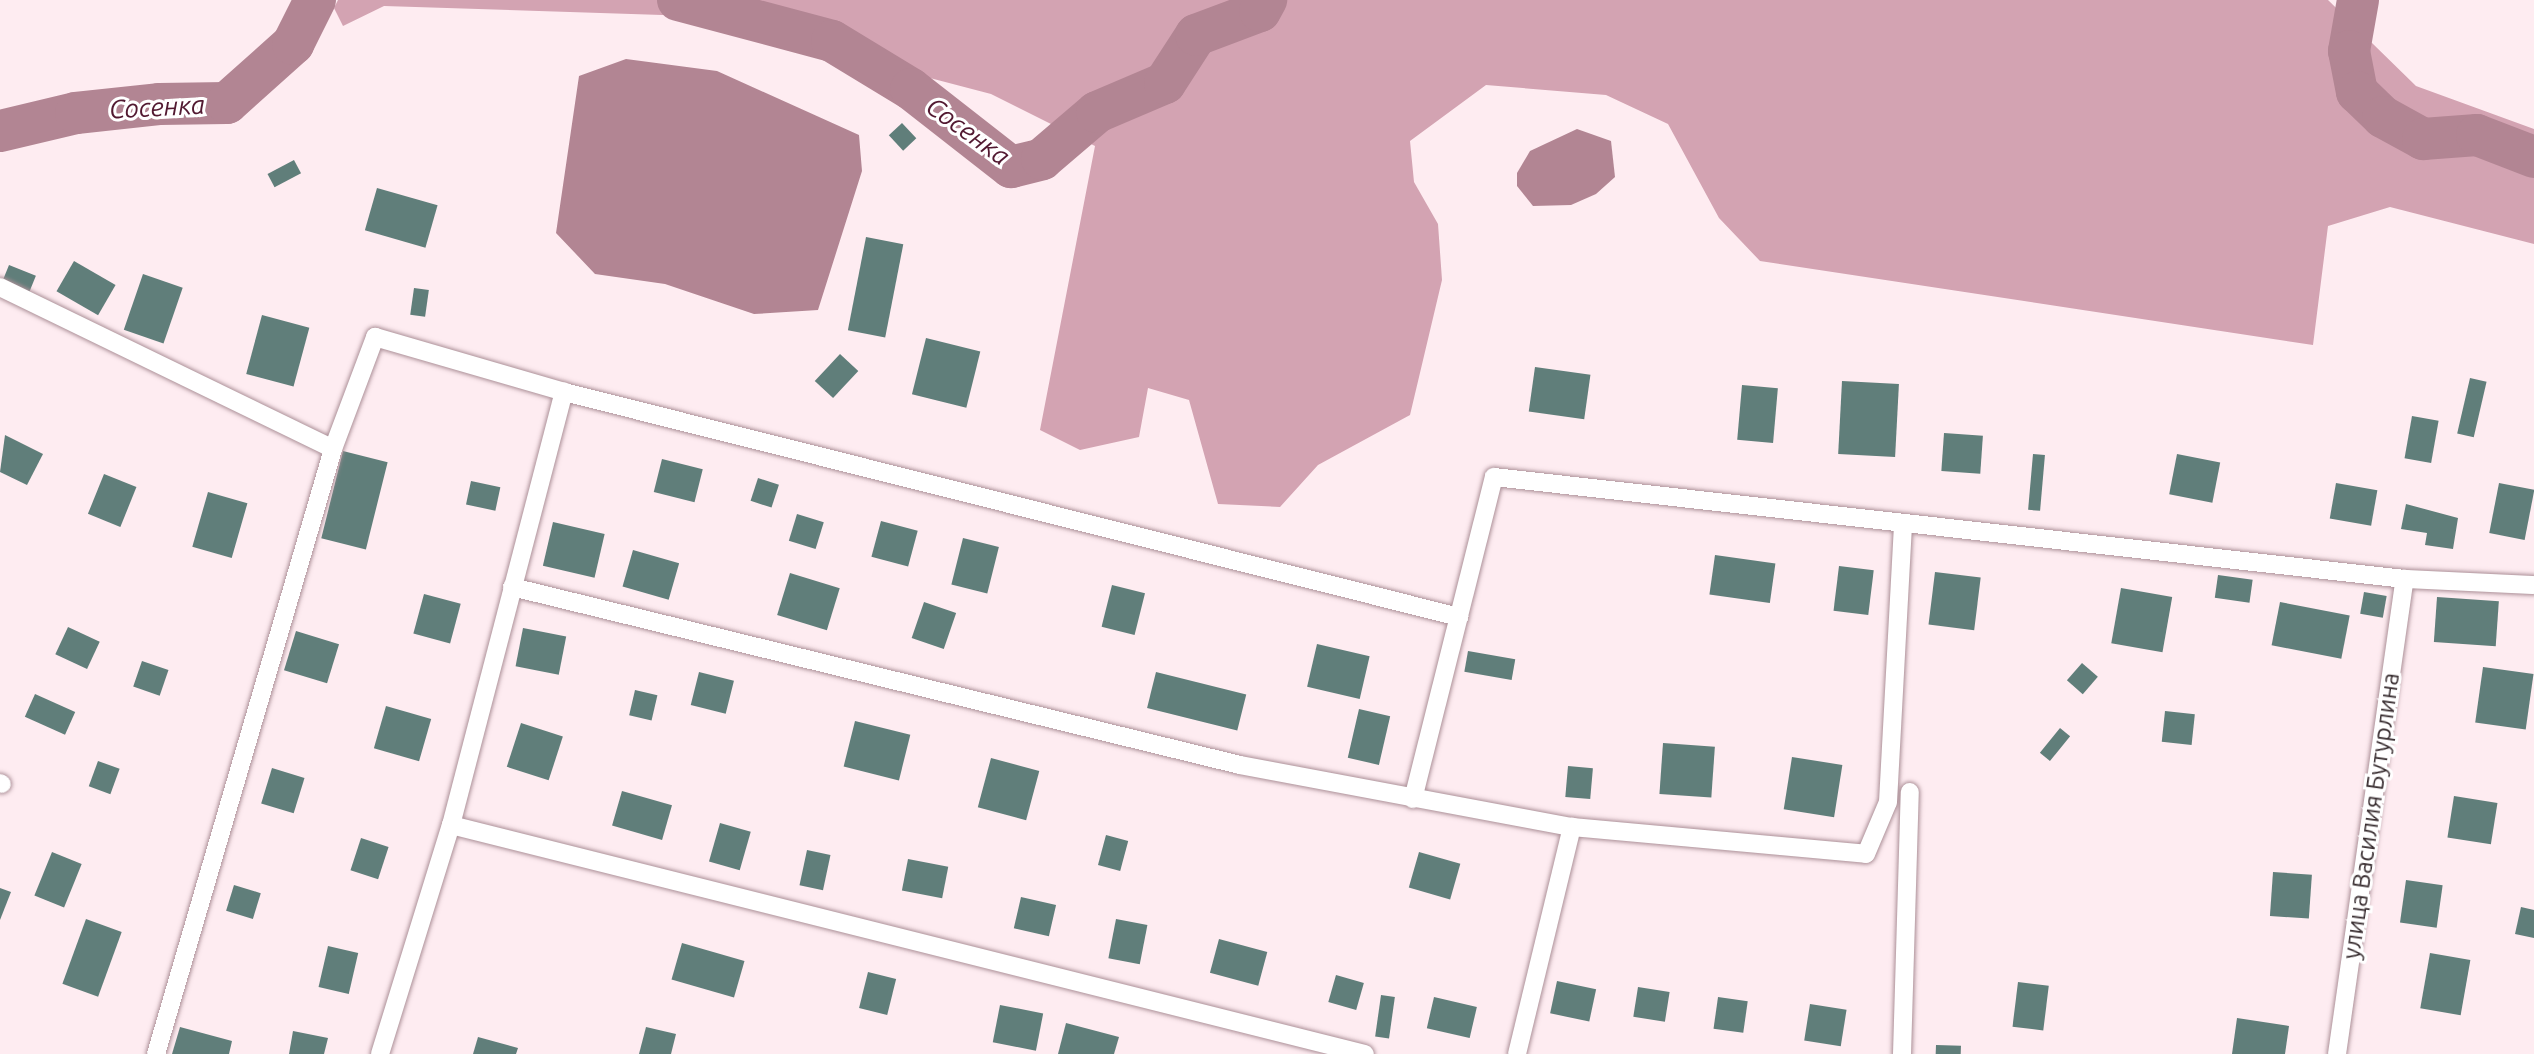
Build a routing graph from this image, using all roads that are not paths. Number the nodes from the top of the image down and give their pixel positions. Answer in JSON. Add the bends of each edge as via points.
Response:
{"nodes":[{"id":1,"x":0,"y":287,"type":"edge"},
{"id":2,"x":564,"y":392,"type":"junction"},
{"id":3,"x":333,"y":449,"type":"junction"},
{"id":4,"x":1903,"y":524,"type":"junction"},
{"id":5,"x":2405,"y":579,"type":"junction"},
{"id":6,"x":2534,"y":585,"type":"edge"},
{"id":7,"x":512,"y":587,"type":"junction"},
{"id":8,"x":1459,"y":617,"type":"junction"},
{"id":9,"x":1910,"y":792,"type":"dead end"},
{"id":10,"x":1413,"y":799,"type":"junction"},
{"id":11,"x":451,"y":825,"type":"junction"},
{"id":12,"x":1572,"y":827,"type":"junction"},
{"id":13,"x":156,"y":1054,"type":"edge"},
{"id":14,"x":380,"y":1054,"type":"edge"},
{"id":15,"x":1365,"y":1054,"type":"edge"},
{"id":16,"x":1517,"y":1054,"type":"edge"},
{"id":17,"x":1902,"y":1054,"type":"edge"},
{"id":18,"x":2337,"y":1054,"type":"edge"}],
"edges":[{"from":1,"to":3,"type":"street"},
{"from":2,"to":3,"type":"street","via":[[375,337]]},
{"from":2,"to":7,"type":"street"},
{"from":2,"to":8,"type":"street"},
{"from":3,"to":13,"type":"street"},
{"from":4,"to":5,"type":"street"},
{"from":4,"to":8,"type":"street","via":[[1494,477]]},
{"from":4,"to":12,"type":"street","via":[[1888,802],[1866,854]]},
{"from":5,"to":6,"type":"street"},
{"from":5,"to":18,"type":"street","name":"улица Василия Бутурлина"},
{"from":7,"to":10,"type":"street","via":[[1240,765]]},
{"from":7,"to":11,"type":"street"},
{"from":8,"to":10,"type":"street"},
{"from":9,"to":17,"type":"street"},
{"from":10,"to":12,"type":"street"},
{"from":11,"to":14,"type":"street"},
{"from":11,"to":15,"type":"street"},
{"from":12,"to":16,"type":"street"}]}
